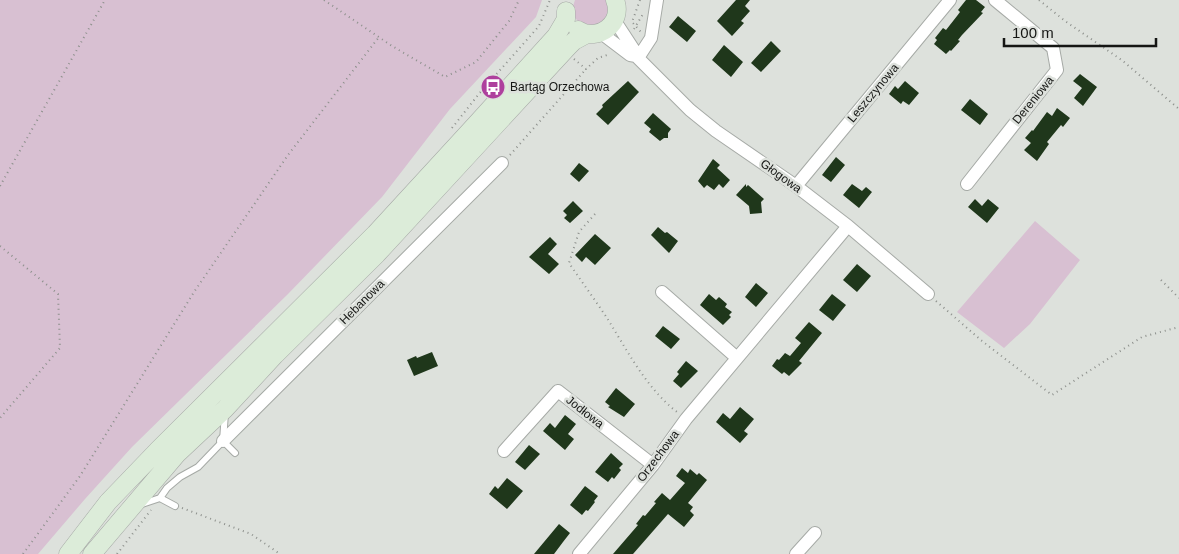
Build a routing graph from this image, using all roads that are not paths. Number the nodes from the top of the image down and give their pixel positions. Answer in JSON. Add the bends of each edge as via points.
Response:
{"nodes":[{"id":1,"x":657,"y":0,"type":"edge"},
{"id":2,"x":950,"y":0,"type":"edge"},
{"id":3,"x":995,"y":0,"type":"edge"},
{"id":4,"x":567,"y":6,"type":"edge"},
{"id":5,"x":609,"y":15,"type":"edge"},
{"id":6,"x":637,"y":57,"type":"junction"},
{"id":7,"x":502,"y":164,"type":"road end"},
{"id":8,"x":967,"y":184,"type":"dead end"},
{"id":9,"x":796,"y":186,"type":"junction"},
{"id":10,"x":848,"y":226,"type":"junction"},
{"id":11,"x":662,"y":292,"type":"dead end"},
{"id":12,"x":928,"y":294,"type":"road end"},
{"id":13,"x":737,"y":358,"type":"junction"},
{"id":14,"x":225,"y":410,"type":"junction"},
{"id":15,"x":223,"y":441,"type":"junction"},
{"id":16,"x":504,"y":451,"type":"dead end"},
{"id":17,"x":235,"y":454,"type":"dead end"},
{"id":18,"x":653,"y":465,"type":"junction"},
{"id":19,"x":160,"y":498,"type":"junction"},
{"id":20,"x":175,"y":506,"type":"road end"},
{"id":21,"x":131,"y":508,"type":"junction"},
{"id":22,"x":815,"y":533,"type":"dead end"},
{"id":23,"x":68,"y":554,"type":"edge"},
{"id":24,"x":92,"y":554,"type":"edge"},
{"id":25,"x":579,"y":554,"type":"edge"},
{"id":26,"x":796,"y":554,"type":"edge"}],
"edges":[{"from":1,"to":6,"type":"street","via":[[651,38]]},
{"from":2,"to":9,"type":"street","name":"Leszczynowa"},
{"from":3,"to":8,"type":"street","name":"Dereniowa","via":[[1053,48],[1057,70]]},
{"from":4,"to":5,"type":"main road","via":[[571,24],[581,32]]},
{"from":4,"to":23,"type":"main road","via":[[566,19],[556,36],[477,124],[375,234],[108,502]]},
{"from":5,"to":6,"type":"street","name":"Głogowa","via":[[630,55]]},
{"from":5,"to":14,"type":"main road","via":[[574,41],[424,204]]},
{"from":6,"to":9,"type":"street","name":"Głogowa","via":[[690,110]]},
{"from":7,"to":15,"type":"street","name":"Hebanowa"},
{"from":9,"to":10,"type":"street","name":"Głogowa"},
{"from":10,"to":12,"type":"street","name":"Głogowa"},
{"from":10,"to":13,"type":"street","name":"Orzechowa"},
{"from":11,"to":13,"type":"street"},
{"from":13,"to":18,"type":"street","name":"Orzechowa"},
{"from":14,"to":15,"type":"lane"},
{"from":14,"to":21,"type":"main road","via":[[177,454]]},
{"from":15,"to":17,"type":"lane"},
{"from":15,"to":19,"type":"lane","via":[[198,467],[167,488]]},
{"from":16,"to":18,"type":"street","name":"Jodłowa","via":[[558,391]]},
{"from":18,"to":25,"type":"street","name":"Orzechowa"},
{"from":19,"to":20,"type":"lane"},
{"from":19,"to":21,"type":"lane"},
{"from":21,"to":24,"type":"main road"},
{"from":22,"to":26,"type":"street"}]}
